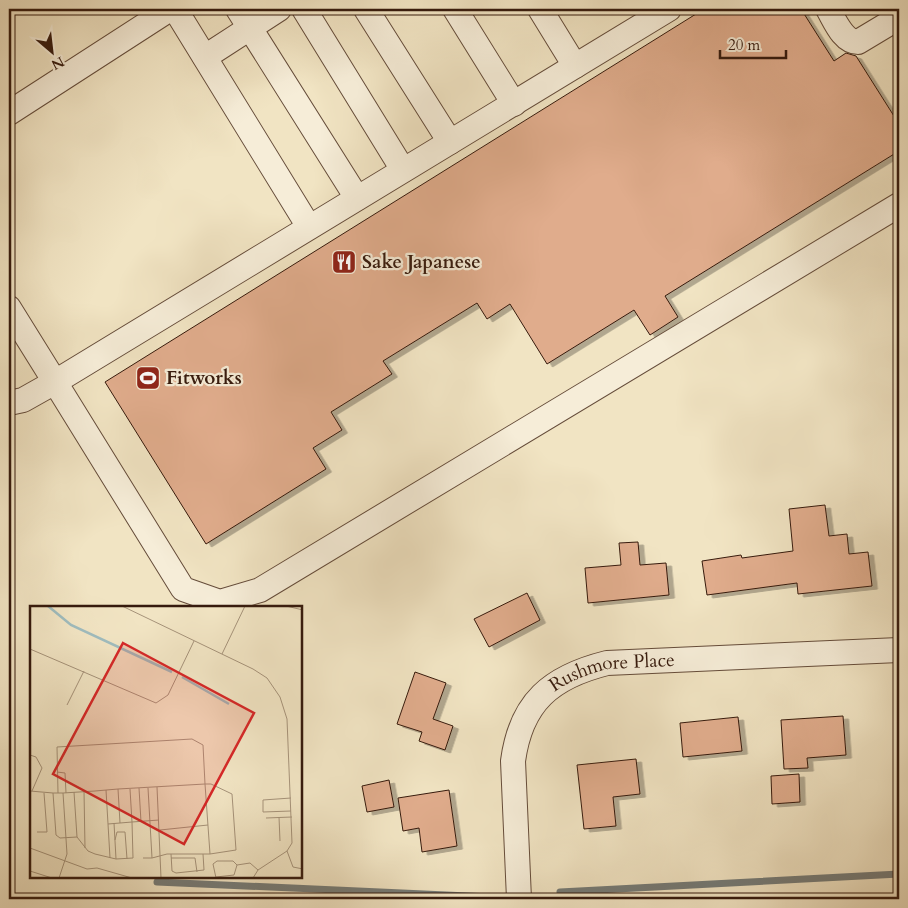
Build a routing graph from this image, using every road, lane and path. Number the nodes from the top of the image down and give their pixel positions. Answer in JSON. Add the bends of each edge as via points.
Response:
{"nodes":[{"id":1,"x":170,"y":9,"type":"edge"},
{"id":2,"x":175,"y":9,"type":"edge"},
{"id":3,"x":279,"y":9,"type":"edge"},
{"id":4,"x":304,"y":9,"type":"edge"},
{"id":5,"x":366,"y":9,"type":"edge"},
{"id":6,"x":455,"y":9,"type":"edge"},
{"id":7,"x":540,"y":9,"type":"edge"},
{"id":8,"x":669,"y":9,"type":"edge"},
{"id":9,"x":828,"y":9,"type":"edge"},
{"id":10,"x":244,"y":18,"type":"edge"},
{"id":11,"x":893,"y":20,"type":"edge"},
{"id":12,"x":204,"y":57,"type":"junction"},
{"id":13,"x":575,"y":66,"type":"junction"},
{"id":14,"x":514,"y":104,"type":"junction"},
{"id":15,"x":9,"y":113,"type":"edge"},
{"id":16,"x":450,"y":142,"type":"junction"},
{"id":17,"x":403,"y":170,"type":"junction"},
{"id":18,"x":357,"y":198,"type":"junction"},
{"id":19,"x":899,"y":205,"type":"edge"},
{"id":20,"x":309,"y":227,"type":"junction"},
{"id":21,"x":9,"y":308,"type":"edge"},
{"id":22,"x":55,"y":382,"type":"junction"},
{"id":23,"x":9,"y":402,"type":"edge"},
{"id":24,"x":899,"y":650,"type":"edge"},
{"id":25,"x":519,"y":899,"type":"edge"}],
"edges":[{"from":1,"to":15,"type":"street"},
{"from":2,"to":12,"type":"street"},
{"from":3,"to":10,"type":"street"},
{"from":4,"to":17,"type":"street"},
{"from":5,"to":16,"type":"street"},
{"from":6,"to":14,"type":"street"},
{"from":7,"to":13,"type":"street"},
{"from":8,"to":13,"type":"street"},
{"from":9,"to":11,"type":"street","via":[[852,42],[858,42]]},
{"from":10,"to":12,"type":"street"},
{"from":10,"to":18,"type":"street"},
{"from":12,"to":20,"type":"street"},
{"from":13,"to":14,"type":"street"},
{"from":14,"to":16,"type":"street"},
{"from":16,"to":17,"type":"street"},
{"from":17,"to":18,"type":"street"},
{"from":18,"to":20,"type":"street"},
{"from":19,"to":22,"type":"street","via":[[260,590],[220,602],[183,589]]},
{"from":20,"to":22,"type":"street"},
{"from":21,"to":22,"type":"street"},
{"from":22,"to":23,"type":"street","via":[[24,400]]},
{"from":24,"to":25,"type":"street","name":"Rushmore Place","via":[[607,664],[581,670],[556,682],[532,707],[516,742],[513,761]]}]}
